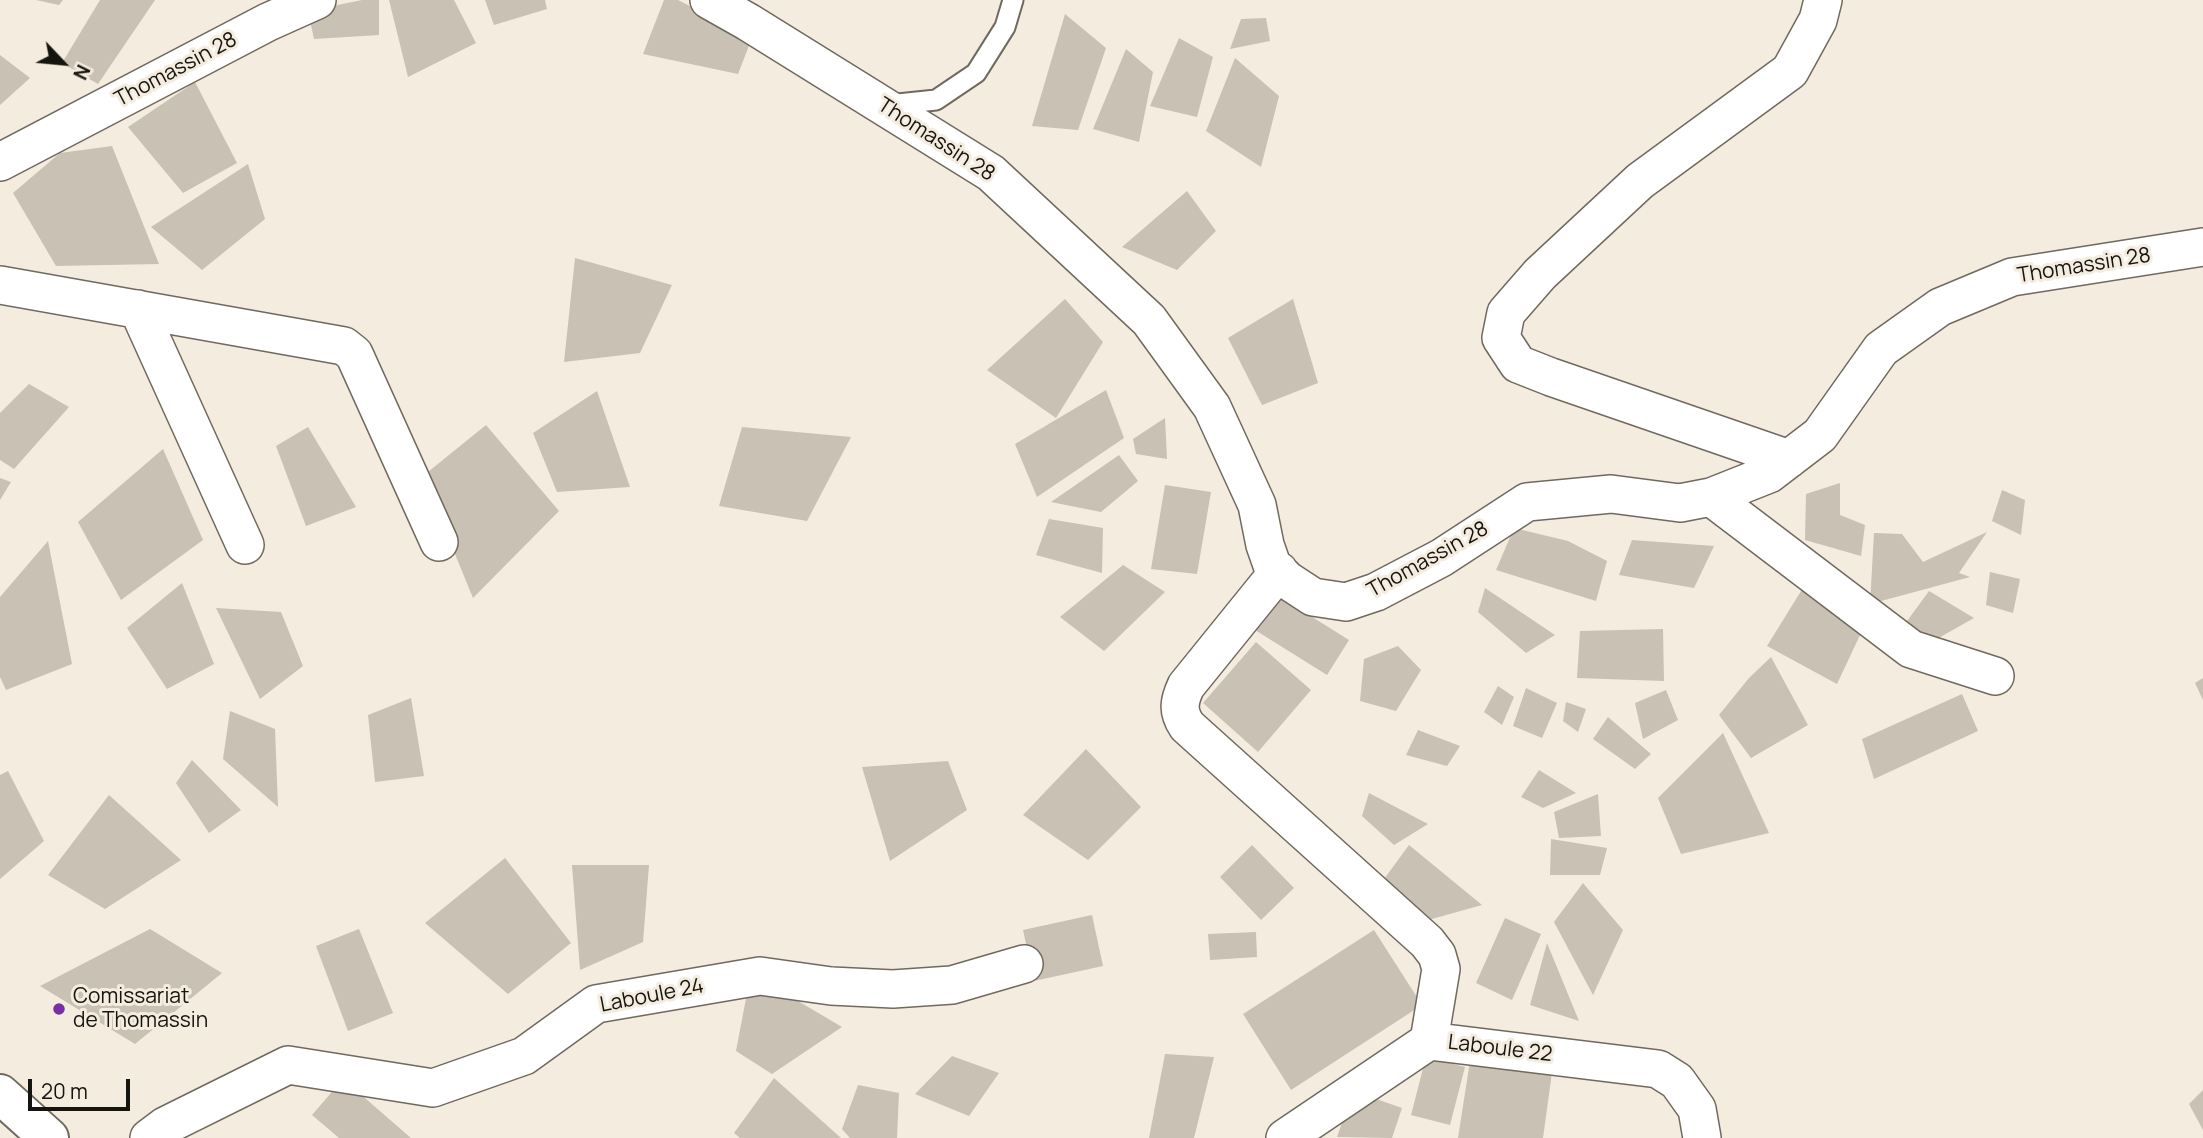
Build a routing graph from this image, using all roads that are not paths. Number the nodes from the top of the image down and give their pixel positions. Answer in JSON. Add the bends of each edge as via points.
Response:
{"nodes":[{"id":1,"x":317,"y":0,"type":"edge"},
{"id":2,"x":709,"y":0,"type":"edge"},
{"id":3,"x":1013,"y":0,"type":"edge"},
{"id":4,"x":1824,"y":0,"type":"edge"},
{"id":5,"x":268,"y":11,"type":"edge"},
{"id":6,"x":884,"y":106,"type":"junction"},
{"id":7,"x":0,"y":162,"type":"edge"},
{"id":8,"x":2203,"y":247,"type":"edge"},
{"id":9,"x":0,"y":285,"type":"edge"},
{"id":10,"x":138,"y":309,"type":"junction"},
{"id":11,"x":1789,"y":459,"type":"junction"},
{"id":12,"x":1710,"y":497,"type":"junction"},
{"id":13,"x":439,"y":542,"type":"dead end"},
{"id":14,"x":245,"y":545,"type":"dead end"},
{"id":15,"x":1279,"y":571,"type":"junction"},
{"id":16,"x":1995,"y":676,"type":"dead end"},
{"id":17,"x":1024,"y":964,"type":"dead end"},
{"id":18,"x":1429,"y":1041,"type":"junction"},
{"id":19,"x":0,"y":1094,"type":"edge"},
{"id":20,"x":49,"y":1138,"type":"edge"},
{"id":21,"x":149,"y":1138,"type":"edge"},
{"id":22,"x":1285,"y":1138,"type":"edge"},
{"id":23,"x":1702,"y":1138,"type":"edge"}],
"edges":[{"from":1,"to":5,"type":"street","name":"Thomassin 28"},
{"from":2,"to":6,"type":"street","name":"Thomassin 28"},
{"from":3,"to":6,"type":"lane","via":[[1005,27],[976,72],[936,100]]},
{"from":4,"to":11,"type":"street","via":[[1790,71],[1630,190],[1539,274],[1506,313],[1501,338],[1518,364],[1529,369]]},
{"from":5,"to":7,"type":"street","name":"Thomassin 28"},
{"from":6,"to":15,"type":"street","name":"Thomassin 28","via":[[992,173],[1149,320],[1212,407],[1257,505],[1265,545]]},
{"from":8,"to":11,"type":"street","name":"Thomassin 28","via":[[2012,277],[1940,307],[1881,349],[1820,435]]},
{"from":9,"to":10,"type":"street"},
{"from":10,"to":13,"type":"street","via":[[344,346],[355,354]]},
{"from":10,"to":14,"type":"street"},
{"from":11,"to":12,"type":"street","name":"Thomassin 28","via":[[1769,474]]},
{"from":12,"to":15,"type":"street","name":"Thomassin 28","via":[[1680,503],[1611,494],[1527,502],[1441,558],[1376,592],[1346,602],[1313,597]]},
{"from":12,"to":16,"type":"street","via":[[1911,649]]},
{"from":15,"to":18,"type":"street","via":[[1186,686],[1179,701],[1180,715],[1186,726],[1437,955],[1441,969]]},
{"from":17,"to":21,"type":"street","name":"Laboule 24","via":[[952,985],[893,989],[760,976],[596,1004],[524,1056],[433,1088],[288,1065]]},
{"from":18,"to":22,"type":"street","name":"Laboule 22"},
{"from":18,"to":23,"type":"street","name":"Laboule 22","via":[[1658,1069],[1677,1081],[1698,1109]]},
{"from":19,"to":20,"type":"main road"}]}
